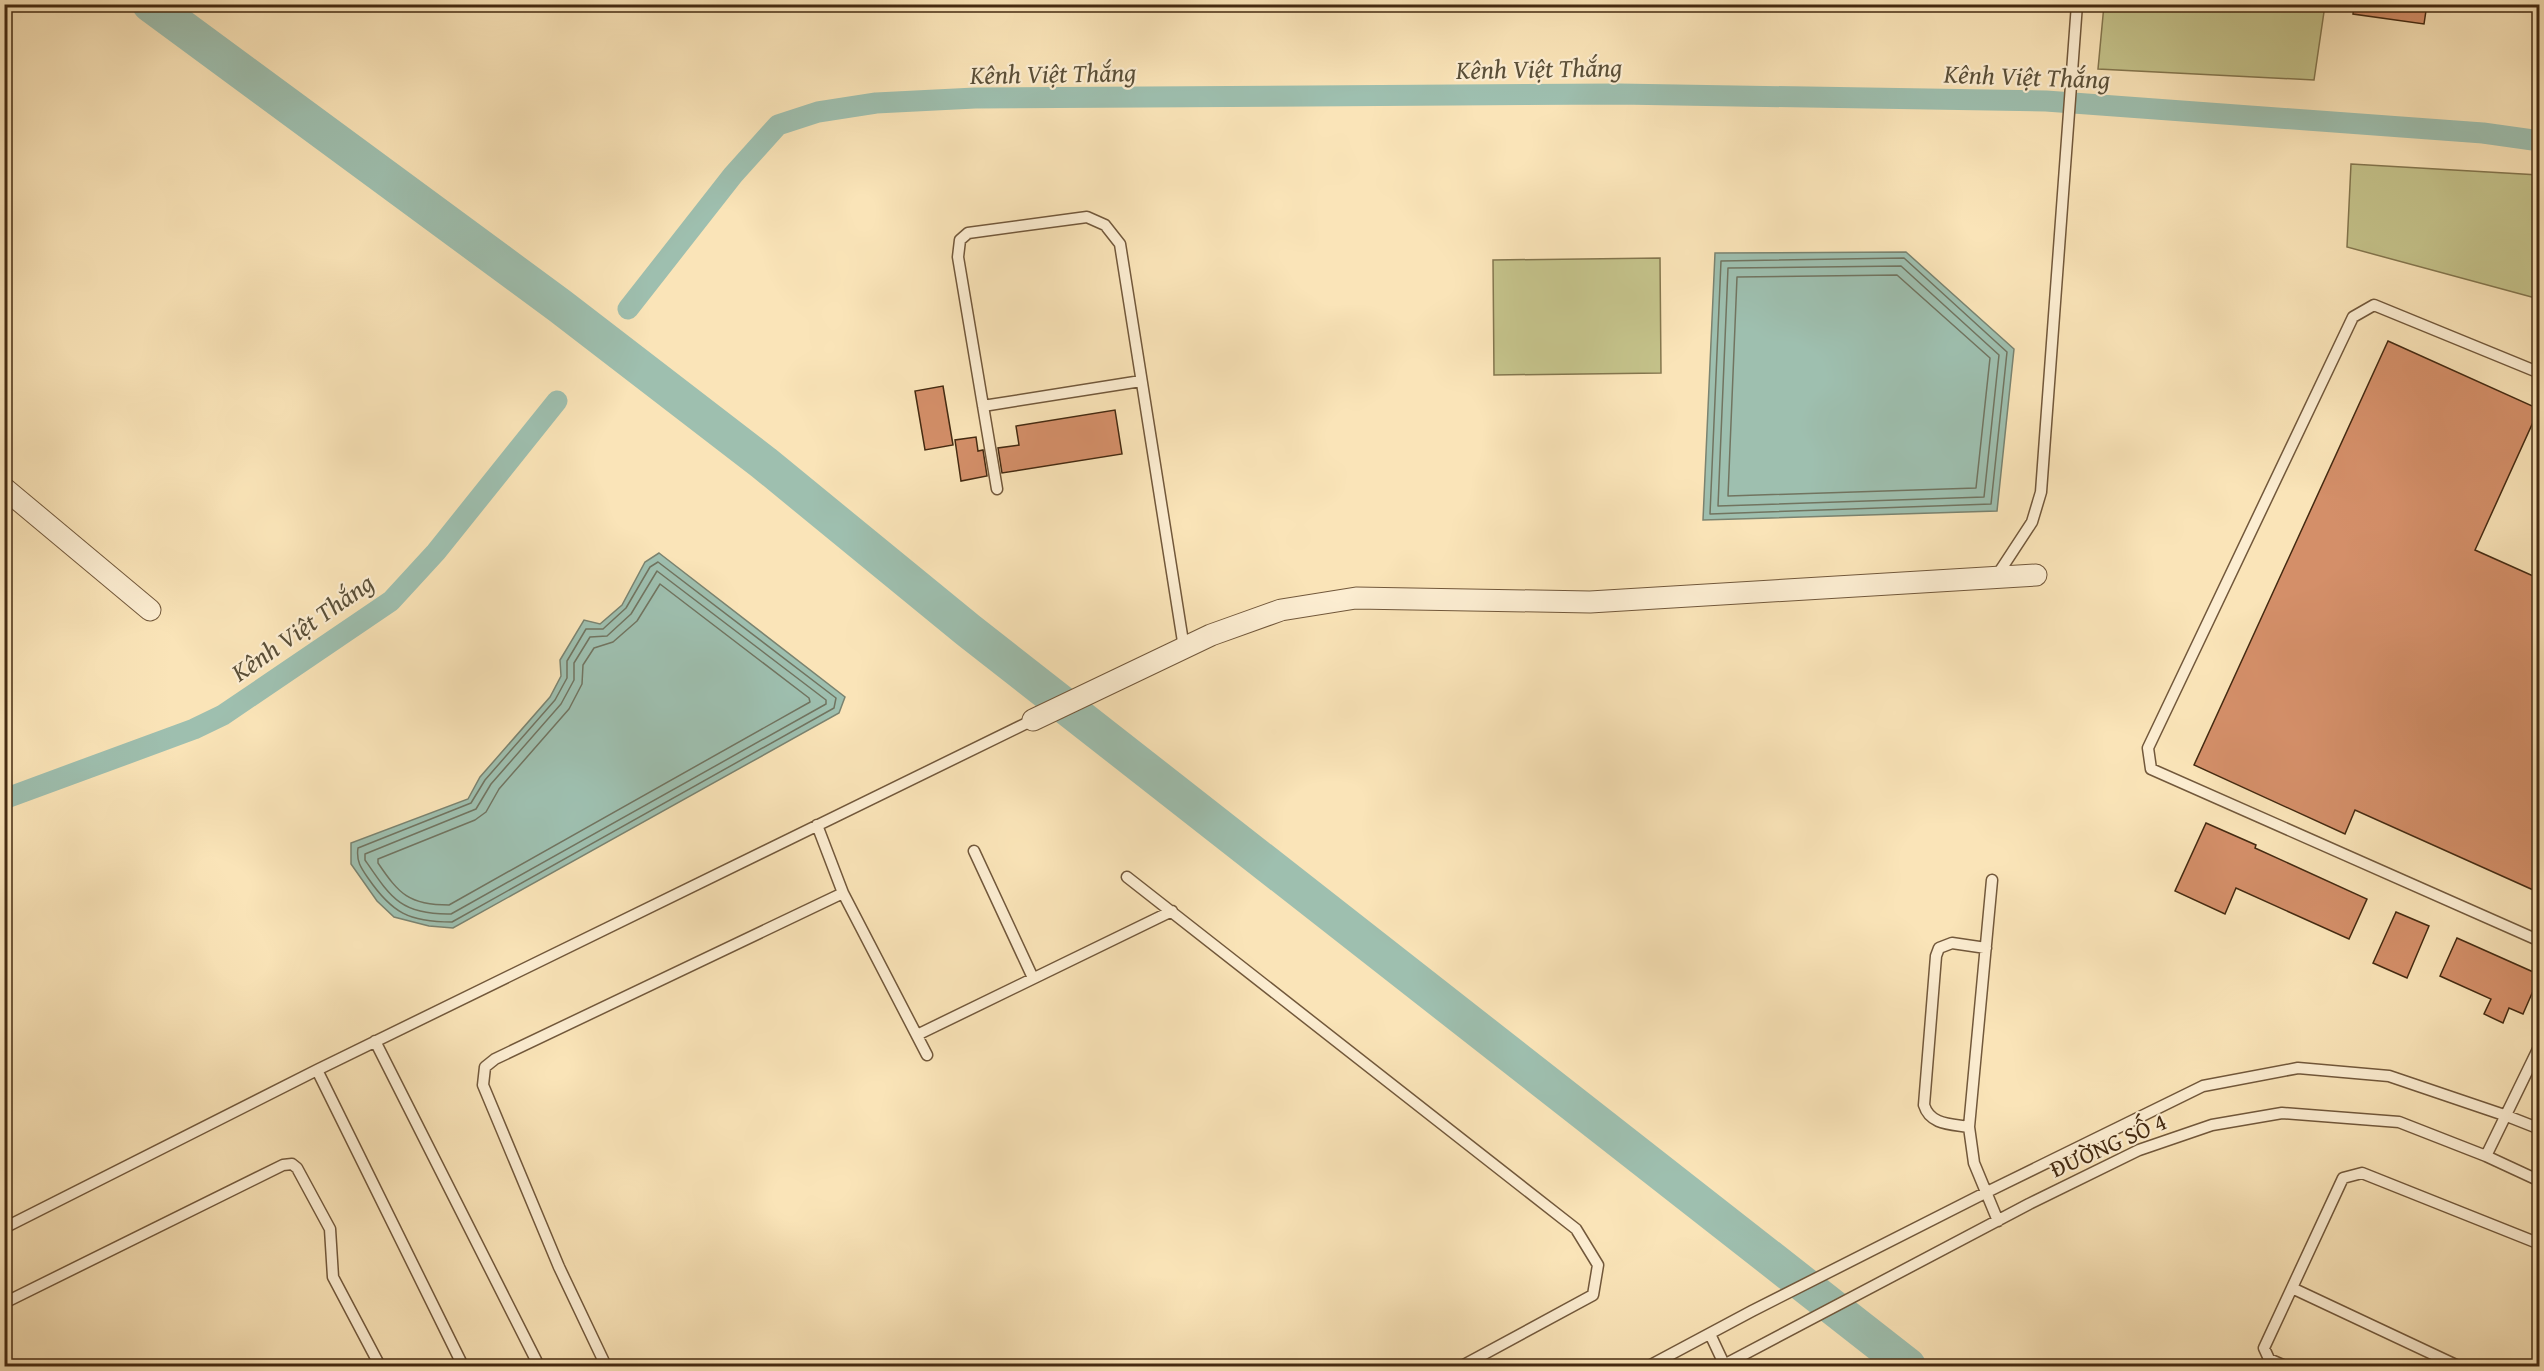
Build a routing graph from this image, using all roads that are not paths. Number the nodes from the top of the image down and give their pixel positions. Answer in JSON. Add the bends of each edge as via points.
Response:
{"nodes":[{"id":1,"x":2077,"y":4,"type":"edge"},
{"id":2,"x":2540,"y":373,"type":"edge"},
{"id":3,"x":1141,"y":381,"type":"junction"},
{"id":4,"x":983,"y":406,"type":"junction"},
{"id":5,"x":4,"y":488,"type":"edge"},
{"id":6,"x":997,"y":489,"type":"dead end"},
{"id":7,"x":2036,"y":575,"type":"dead end"},
{"id":8,"x":1995,"y":578,"type":"junction"},
{"id":9,"x":150,"y":610,"type":"dead end"},
{"id":10,"x":1184,"y":648,"type":"junction"},
{"id":11,"x":1032,"y":720,"type":"joint"},
{"id":12,"x":817,"y":825,"type":"junction"},
{"id":13,"x":974,"y":851,"type":"dead end"},
{"id":14,"x":1127,"y":877,"type":"dead end"},
{"id":15,"x":1992,"y":880,"type":"dead end"},
{"id":16,"x":843,"y":893,"type":"junction"},
{"id":17,"x":1172,"y":911,"type":"junction"},
{"id":18,"x":2540,"y":941,"type":"edge"},
{"id":19,"x":1986,"y":948,"type":"junction"},
{"id":20,"x":1033,"y":978,"type":"junction"},
{"id":21,"x":917,"y":1035,"type":"junction"},
{"id":22,"x":375,"y":1041,"type":"junction"},
{"id":23,"x":2540,"y":1045,"type":"edge"},
{"id":24,"x":927,"y":1055,"type":"dead end"},
{"id":25,"x":317,"y":1070,"type":"junction"},
{"id":26,"x":2507,"y":1116,"type":"junction"},
{"id":27,"x":1969,"y":1127,"type":"junction"},
{"id":28,"x":2540,"y":1129,"type":"edge"},
{"id":29,"x":2486,"y":1156,"type":"junction"},
{"id":30,"x":2540,"y":1181,"type":"edge"},
{"id":31,"x":1985,"y":1193,"type":"junction"},
{"id":32,"x":1998,"y":1221,"type":"junction"},
{"id":33,"x":4,"y":1228,"type":"edge"},
{"id":34,"x":2540,"y":1244,"type":"edge"},
{"id":35,"x":2292,"y":1288,"type":"junction"},
{"id":36,"x":4,"y":1303,"type":"edge"},
{"id":37,"x":1710,"y":1334,"type":"junction"},
{"id":38,"x":380,"y":1366,"type":"edge"},
{"id":39,"x":464,"y":1366,"type":"edge"},
{"id":40,"x":539,"y":1366,"type":"edge"},
{"id":41,"x":606,"y":1366,"type":"edge"},
{"id":42,"x":1462,"y":1366,"type":"edge"},
{"id":43,"x":1649,"y":1366,"type":"edge"},
{"id":44,"x":1724,"y":1366,"type":"edge"},
{"id":45,"x":2285,"y":1366,"type":"edge"},
{"id":46,"x":2458,"y":1366,"type":"edge"}],
"edges":[{"from":1,"to":8,"type":"lane","via":[[2041,492],[2032,522]]},
{"from":2,"to":18,"type":"lane","via":[[2374,305],[2353,317],[2148,748],[2151,769]]},
{"from":3,"to":4,"type":"lane"},
{"from":3,"to":4,"type":"lane","via":[[1120,244],[1105,225],[1087,217],[968,233],[960,240],[958,257]]},
{"from":3,"to":10,"type":"lane"},
{"from":4,"to":6,"type":"lane"},
{"from":5,"to":9,"type":"street"},
{"from":7,"to":8,"type":"street"},
{"from":8,"to":10,"type":"street","via":[[1590,602],[1356,598],[1281,610]]},
{"from":10,"to":11,"type":"street"},
{"from":11,"to":12,"type":"lane"},
{"from":12,"to":16,"type":"lane"},
{"from":12,"to":22,"type":"lane"},
{"from":13,"to":20,"type":"lane"},
{"from":14,"to":17,"type":"lane"},
{"from":15,"to":19,"type":"lane"},
{"from":16,"to":21,"type":"lane"},
{"from":16,"to":41,"type":"lane","via":[[485,1067],[483,1085],[559,1267]]},
{"from":17,"to":20,"type":"lane"},
{"from":17,"to":42,"type":"lane","via":[[1576,1228],[1598,1265],[1593,1295]]},
{"from":19,"to":27,"type":"lane"},
{"from":19,"to":27,"type":"lane","via":[[1953,944],[1939,948],[1935,956],[1924,1105],[1936,1121]]},
{"from":20,"to":21,"type":"lane"},
{"from":21,"to":24,"type":"lane"},
{"from":22,"to":25,"type":"lane"},
{"from":22,"to":40,"type":"lane"},
{"from":23,"to":26,"type":"lane"},
{"from":25,"to":33,"type":"lane"},
{"from":25,"to":39,"type":"lane"},
{"from":26,"to":28,"type":"lane"},
{"from":26,"to":29,"type":"lane"},
{"from":26,"to":31,"type":"lane","via":[[2389,1076],[2298,1068],[2203,1086]]},
{"from":27,"to":31,"type":"lane","via":[[1974,1163]]},
{"from":29,"to":30,"type":"lane","name":"ĐƯỜNG SỐ 4"},
{"from":29,"to":32,"type":"lane","name":"ĐƯỜNG SỐ 4","via":[[2399,1122],[2282,1113],[2212,1125],[2139,1150]]},
{"from":31,"to":32,"type":"lane"},
{"from":31,"to":37,"type":"lane"},
{"from":32,"to":44,"type":"lane","name":"ĐƯỜNG SỐ 4"},
{"from":34,"to":35,"type":"lane","via":[[2362,1173],[2343,1178]]},
{"from":35,"to":45,"type":"lane","via":[[2264,1348],[2269,1359]]},
{"from":35,"to":46,"type":"lane"},
{"from":36,"to":38,"type":"lane","via":[[292,1164],[330,1229],[333,1277]]},
{"from":37,"to":43,"type":"lane"},
{"from":37,"to":44,"type":"lane"}]}
